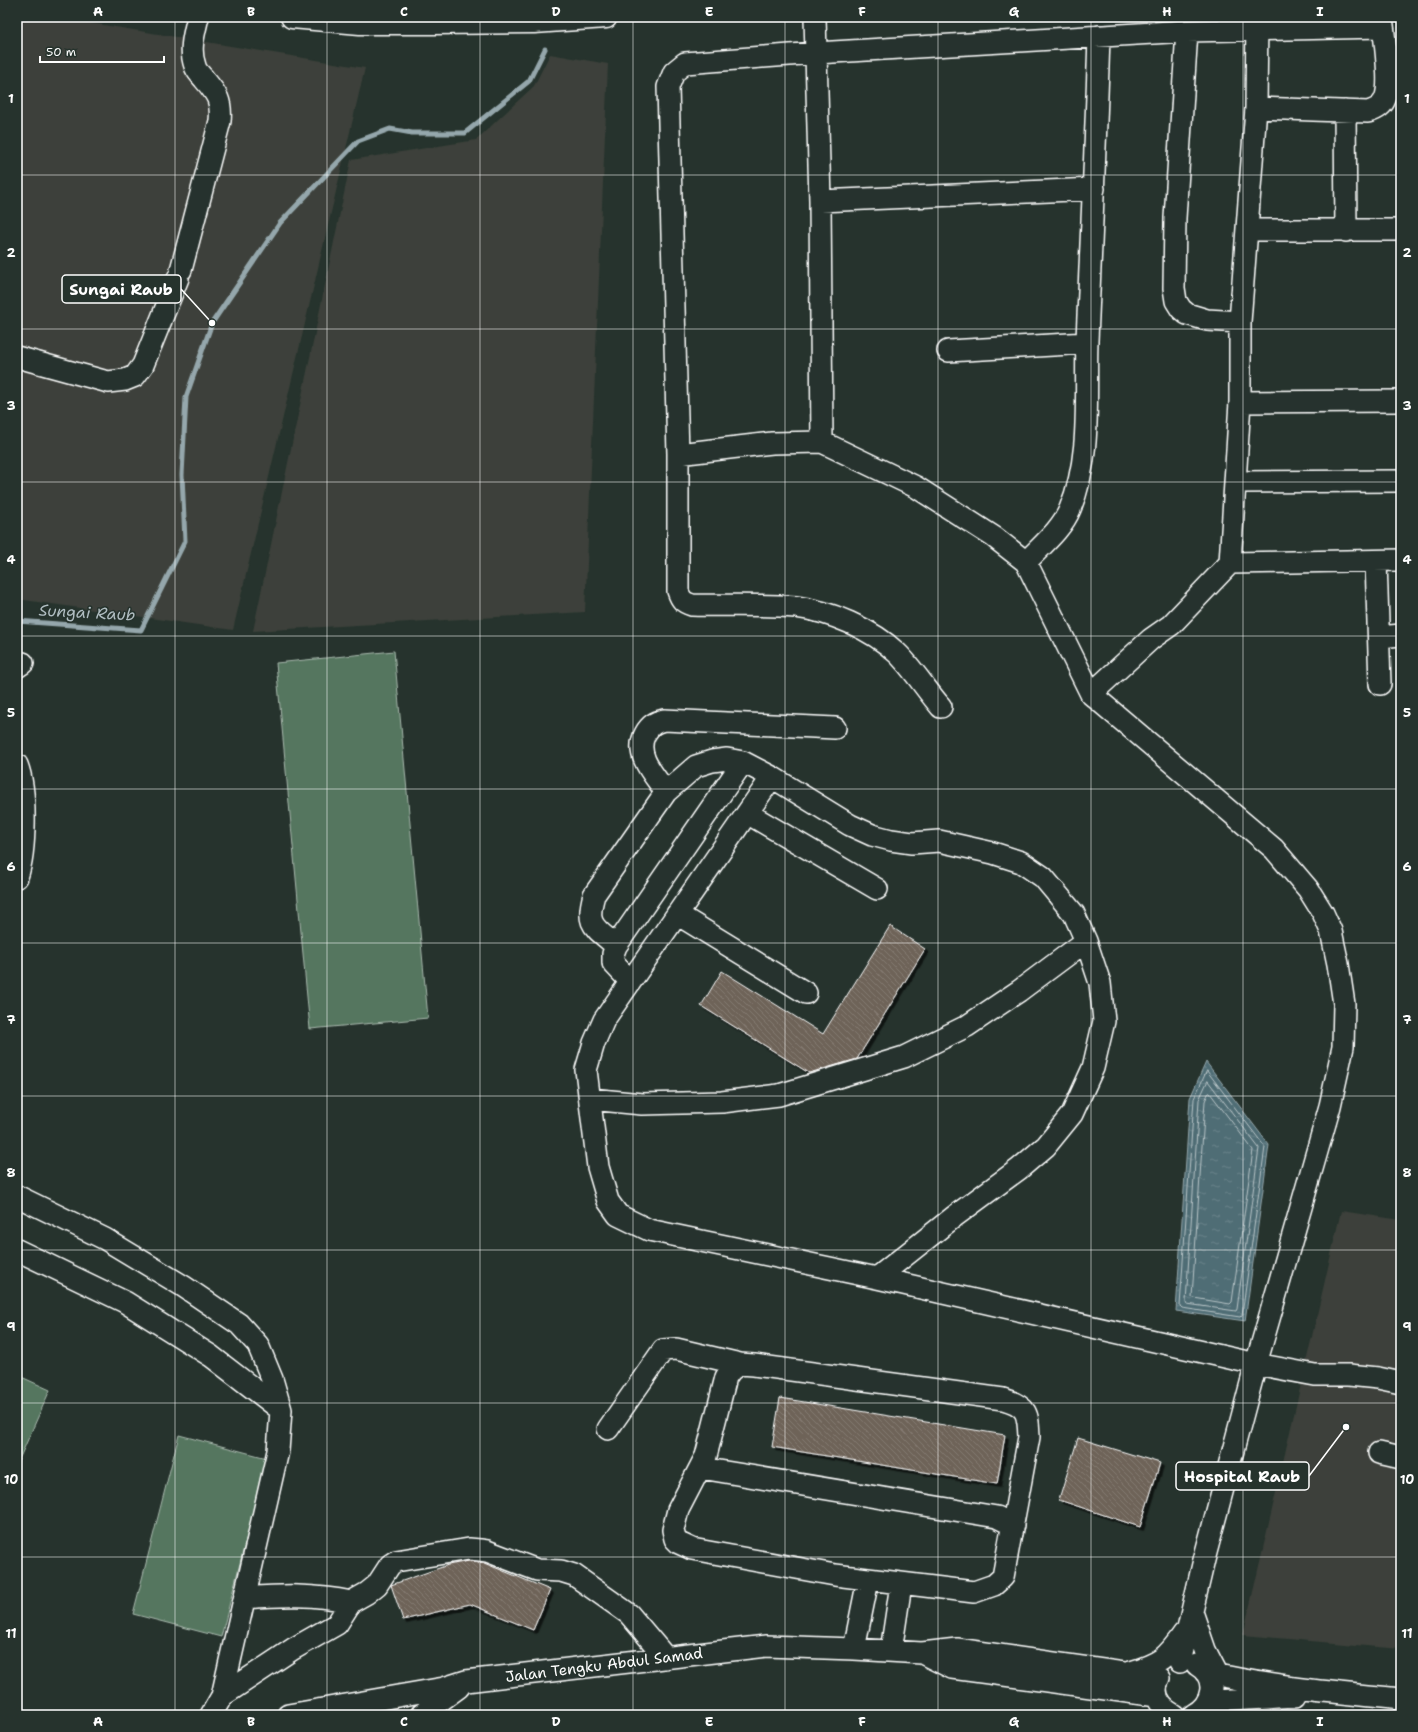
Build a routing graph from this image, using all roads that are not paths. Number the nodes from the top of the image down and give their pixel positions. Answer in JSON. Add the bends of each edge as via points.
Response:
{"nodes":[{"id":1,"x":198,"y":17,"type":"edge"},
{"id":2,"x":292,"y":17,"type":"edge"},
{"id":3,"x":606,"y":17,"type":"edge"},
{"id":4,"x":815,"y":17,"type":"edge"},
{"id":5,"x":1383,"y":22,"type":"edge"},
{"id":6,"x":1257,"y":23,"type":"edge"},
{"id":7,"x":1187,"y":31,"type":"junction"},
{"id":8,"x":1099,"y":36,"type":"junction"},
{"id":9,"x":816,"y":53,"type":"junction"},
{"id":10,"x":1256,"y":108,"type":"junction"},
{"id":11,"x":1345,"y":111,"type":"junction"},
{"id":12,"x":1094,"y":190,"type":"junction"},
{"id":13,"x":820,"y":201,"type":"junction"},
{"id":14,"x":1248,"y":230,"type":"junction"},
{"id":15,"x":1401,"y":230,"type":"edge"},
{"id":16,"x":1346,"y":231,"type":"junction"},
{"id":17,"x":1240,"y":322,"type":"junction"},
{"id":18,"x":1087,"y":343,"type":"junction"},
{"id":19,"x":948,"y":351,"type":"dead end"},
{"id":20,"x":17,"y":357,"type":"edge"},
{"id":21,"x":1401,"y":401,"type":"edge"},
{"id":22,"x":1240,"y":402,"type":"junction"},
{"id":23,"x":822,"y":442,"type":"junction"},
{"id":24,"x":678,"y":454,"type":"junction"},
{"id":25,"x":1235,"y":482,"type":"junction"},
{"id":26,"x":1401,"y":482,"type":"edge"},
{"id":27,"x":1401,"y":560,"type":"edge"},
{"id":28,"x":1376,"y":561,"type":"junction"},
{"id":29,"x":1026,"y":562,"type":"junction"},
{"id":30,"x":1230,"y":563,"type":"junction"},
{"id":31,"x":1401,"y":635,"type":"edge"},
{"id":32,"x":1379,"y":637,"type":"junction"},
{"id":33,"x":1380,"y":684,"type":"dead end"},
{"id":34,"x":1091,"y":694,"type":"junction"},
{"id":35,"x":940,"y":707,"type":"dead end"},
{"id":36,"x":835,"y":728,"type":"dead end"},
{"id":37,"x":743,"y":762,"type":"junction"},
{"id":38,"x":17,"y":765,"type":"edge"},
{"id":39,"x":772,"y":778,"type":"junction"},
{"id":40,"x":666,"y":792,"type":"junction"},
{"id":41,"x":747,"y":813,"type":"junction"},
{"id":42,"x":17,"y":877,"type":"edge"},
{"id":43,"x":877,"y":889,"type":"dead end"},
{"id":44,"x":677,"y":914,"type":"junction"},
{"id":45,"x":1086,"y":941,"type":"junction"},
{"id":46,"x":616,"y":946,"type":"junction"},
{"id":47,"x":630,"y":981,"type":"junction"},
{"id":48,"x":806,"y":993,"type":"dead end"},
{"id":49,"x":590,"y":1099,"type":"junction"},
{"id":50,"x":17,"y":1196,"type":"edge"},
{"id":51,"x":17,"y":1250,"type":"edge"},
{"id":52,"x":877,"y":1278,"type":"junction"},
{"id":53,"x":740,"y":1364,"type":"junction"},
{"id":54,"x":1256,"y":1364,"type":"junction"},
{"id":55,"x":1401,"y":1383,"type":"edge"},
{"id":56,"x":281,"y":1410,"type":"junction"},
{"id":57,"x":608,"y":1429,"type":"dead end"},
{"id":58,"x":1379,"y":1453,"type":"dead end"},
{"id":59,"x":1401,"y":1458,"type":"edge"},
{"id":60,"x":701,"y":1468,"type":"junction"},
{"id":61,"x":1013,"y":1525,"type":"junction"},
{"id":62,"x":868,"y":1580,"type":"junction"},
{"id":63,"x":901,"y":1584,"type":"junction"},
{"id":64,"x":245,"y":1598,"type":"junction"},
{"id":65,"x":351,"y":1602,"type":"junction"},
{"id":66,"x":1190,"y":1619,"type":"junction"},
{"id":67,"x":854,"y":1649,"type":"junction"},
{"id":68,"x":891,"y":1651,"type":"junction"},
{"id":69,"x":922,"y":1653,"type":"junction"},
{"id":70,"x":666,"y":1658,"type":"junction"},
{"id":71,"x":1198,"y":1668,"type":"junction"},
{"id":72,"x":1128,"y":1673,"type":"junction"},
{"id":73,"x":466,"y":1681,"type":"junction"},
{"id":74,"x":1158,"y":1687,"type":"junction"},
{"id":75,"x":1337,"y":1693,"type":"junction"},
{"id":76,"x":222,"y":1696,"type":"junction"},
{"id":77,"x":1401,"y":1699,"type":"edge"},
{"id":78,"x":362,"y":1709,"type":"edge"},
{"id":79,"x":1203,"y":1712,"type":"edge"},
{"id":80,"x":211,"y":1715,"type":"edge"},
{"id":81,"x":288,"y":1715,"type":"edge"},
{"id":82,"x":421,"y":1715,"type":"edge"},
{"id":83,"x":1174,"y":1715,"type":"edge"}],
"edges":[{"from":1,"to":20,"type":"street","via":[[192,56],[195,68],[208,83],[221,106],[220,121],[180,274],[143,365],[135,376],[108,382]]},
{"from":2,"to":3,"type":"main road","via":[[360,23],[439,23],[534,22]]},
{"from":4,"to":9,"type":"street"},
{"from":5,"to":6,"type":"street"},
{"from":5,"to":11,"type":"street","via":[[1388,83],[1385,100],[1381,106],[1368,112]]},
{"from":6,"to":7,"type":"street"},
{"from":6,"to":10,"type":"street"},
{"from":7,"to":8,"type":"street"},
{"from":7,"to":17,"type":"street","via":[[1175,218],[1176,301],[1184,311],[1197,318]]},
{"from":8,"to":9,"type":"street"},
{"from":8,"to":12,"type":"street"},
{"from":9,"to":13,"type":"street"},
{"from":9,"to":24,"type":"street","via":[[685,63],[674,72],[668,87]]},
{"from":10,"to":11,"type":"street"},
{"from":10,"to":14,"type":"street"},
{"from":11,"to":16,"type":"street"},
{"from":12,"to":13,"type":"street"},
{"from":12,"to":18,"type":"street"},
{"from":13,"to":23,"type":"street"},
{"from":14,"to":16,"type":"street"},
{"from":14,"to":17,"type":"street"},
{"from":15,"to":16,"type":"street"},
{"from":17,"to":22,"type":"street"},
{"from":18,"to":19,"type":"street"},
{"from":18,"to":29,"type":"street","via":[[1085,447],[1082,470],[1070,509],[1059,527]]},
{"from":21,"to":22,"type":"street"},
{"from":22,"to":25,"type":"street"},
{"from":23,"to":24,"type":"street","via":[[772,443]]},
{"from":23,"to":29,"type":"street","via":[[916,487],[994,537]]},
{"from":24,"to":35,"type":"street","via":[[678,591],[684,602],[692,605],[796,607],[846,621],[873,635],[897,653]]},
{"from":25,"to":26,"type":"street"},
{"from":25,"to":30,"type":"street"},
{"from":27,"to":28,"type":"street"},
{"from":28,"to":30,"type":"street"},
{"from":28,"to":32,"type":"street"},
{"from":29,"to":34,"type":"street"},
{"from":30,"to":34,"type":"street","via":[[1171,625],[1151,639]]},
{"from":31,"to":32,"type":"street"},
{"from":32,"to":33,"type":"street"},
{"from":34,"to":54,"type":"street","via":[[1274,849],[1308,888],[1330,931],[1344,1004],[1343,1047],[1330,1106]]},
{"from":36,"to":40,"type":"street","via":[[664,720],[654,722],[648,728],[641,750],[646,764]]},
{"from":37,"to":39,"type":"street"},
{"from":37,"to":40,"type":"street","via":[[727,759],[696,766]]},
{"from":37,"to":46,"type":"street"},
{"from":38,"to":42,"type":"street","via":[[24,804],[23,842]]},
{"from":39,"to":41,"type":"street"},
{"from":39,"to":45,"type":"street","via":[[850,825],[872,835],[912,843],[939,841],[994,853],[1021,862],[1043,877],[1074,914]]},
{"from":40,"to":46,"type":"street","via":[[594,895],[590,907],[590,920],[594,926]]},
{"from":41,"to":43,"type":"street"},
{"from":41,"to":44,"type":"street"},
{"from":44,"to":47,"type":"street"},
{"from":44,"to":48,"type":"street"},
{"from":45,"to":49,"type":"street","via":[[967,1026],[904,1057],[779,1095],[715,1102],[642,1104]]},
{"from":45,"to":52,"type":"street","via":[[1100,983],[1104,1021],[1093,1068],[1072,1114],[1046,1146],[1030,1160]]},
{"from":46,"to":47,"type":"street","via":[[613,963]]},
{"from":47,"to":49,"type":"street","via":[[604,1020],[594,1042],[586,1070]]},
{"from":49,"to":52,"type":"street","via":[[598,1167],[608,1201],[618,1215],[649,1230]]},
{"from":50,"to":56,"type":"street","via":[[105,1239],[183,1286],[239,1324],[258,1345]]},
{"from":51,"to":56,"type":"street","via":[[125,1302],[211,1356]]},
{"from":52,"to":54,"type":"street"},
{"from":53,"to":57,"type":"street","via":[[676,1349],[663,1350]]},
{"from":53,"to":60,"type":"street","via":[[726,1377]]},
{"from":53,"to":61,"type":"street","via":[[996,1398],[1016,1403],[1028,1418],[1029,1437]]},
{"from":54,"to":55,"type":"street","via":[[1315,1375],[1349,1375]]},
{"from":54,"to":66,"type":"street"},
{"from":56,"to":64,"type":"street","via":[[278,1451]]},
{"from":58,"to":59,"type":"street"},
{"from":60,"to":61,"type":"street","via":[[998,1517]]},
{"from":60,"to":62,"type":"street","via":[[678,1510],[673,1530],[679,1543],[692,1549]]},
{"from":61,"to":63,"type":"street","via":[[1003,1577],[994,1585],[974,1592]]},
{"from":62,"to":63,"type":"street"},
{"from":62,"to":67,"type":"street"},
{"from":63,"to":68,"type":"street"},
{"from":64,"to":65,"type":"street","via":[[309,1595]]},
{"from":64,"to":76,"type":"street"},
{"from":65,"to":70,"type":"street","via":[[377,1585],[390,1565],[396,1561],[469,1549],[487,1551],[537,1570],[561,1571],[574,1575],[629,1614]]},
{"from":65,"to":76,"type":"street","via":[[337,1624],[293,1649]]},
{"from":66,"to":71,"type":"street","via":[[1189,1646]]},
{"from":66,"to":71,"type":"street","via":[[1205,1650]]},
{"from":66,"to":72,"type":"street","via":[[1170,1652],[1162,1660]]},
{"from":67,"to":68,"type":"street","name":"Jalan Tengku Abdul Samad"},
{"from":67,"to":70,"type":"street","name":"Jalan Tengku Abdul Samad","via":[[766,1646]]},
{"from":68,"to":69,"type":"street","name":"Jalan Tengku Abdul Samad"},
{"from":69,"to":72,"type":"street","via":[[957,1649]]},
{"from":69,"to":74,"type":"street","via":[[952,1668]]},
{"from":70,"to":73,"type":"street","name":"Jalan Tengku Abdul Samad"},
{"from":71,"to":74,"type":"street","via":[[1168,1667]]},
{"from":71,"to":75,"type":"street"},
{"from":71,"to":79,"type":"street","via":[[1209,1679],[1211,1688]]},
{"from":72,"to":74,"type":"street"},
{"from":73,"to":78,"type":"street","name":"Jalan Tengku Abdul Samad"},
{"from":73,"to":82,"type":"street"},
{"from":74,"to":83,"type":"street","via":[[1164,1708]]},
{"from":75,"to":77,"type":"street"},
{"from":75,"to":79,"type":"street","via":[[1216,1702]]},
{"from":76,"to":80,"type":"street"},
{"from":78,"to":81,"type":"street","name":"Jalan Tengku Abdul Samad"}]}
